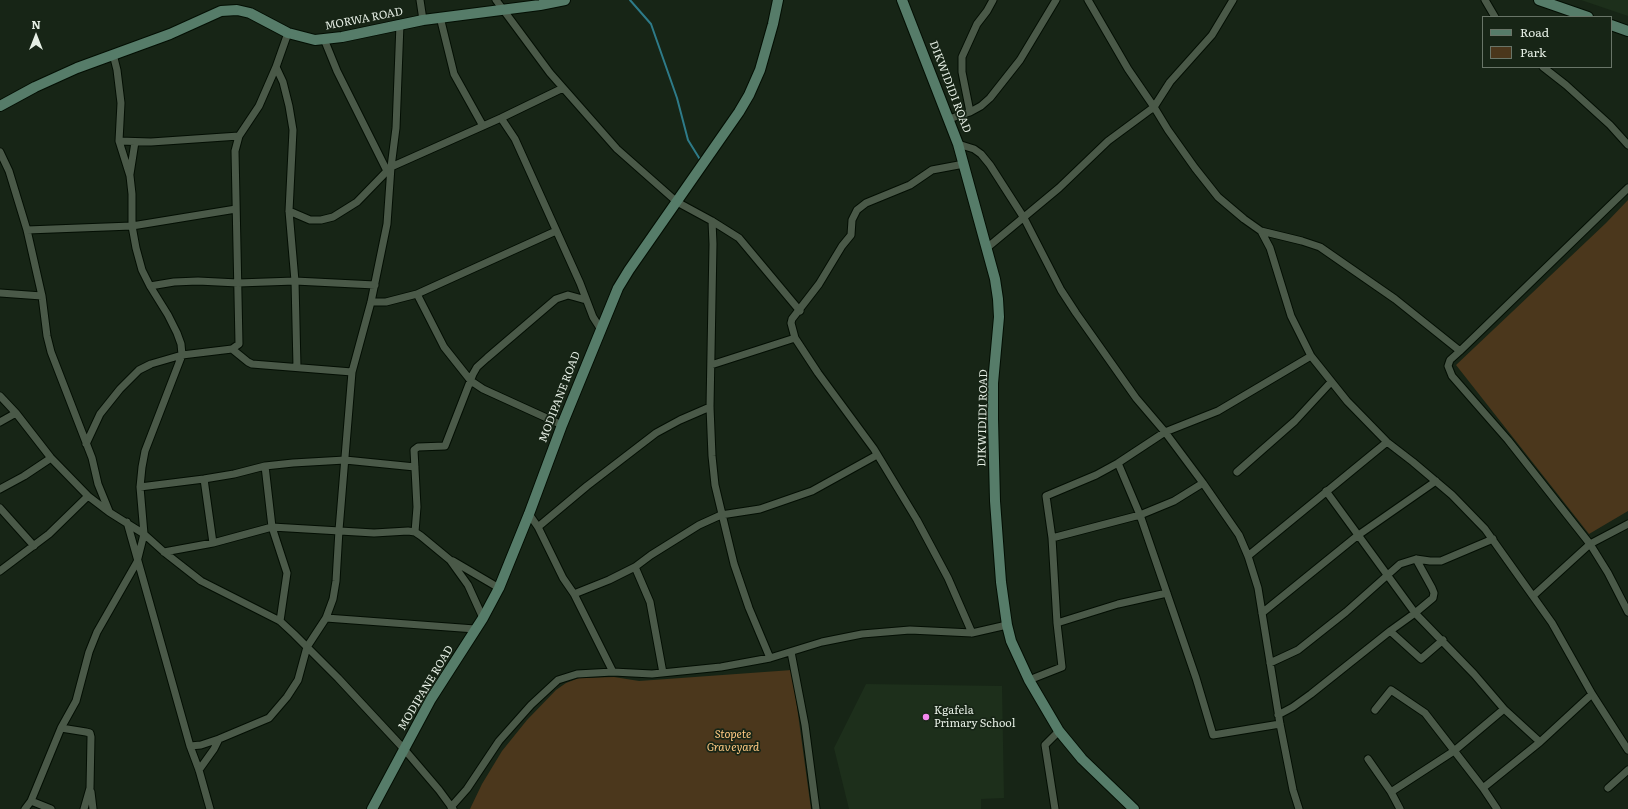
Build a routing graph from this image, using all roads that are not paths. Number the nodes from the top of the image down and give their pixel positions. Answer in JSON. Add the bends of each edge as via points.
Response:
{"nodes":[{"id":1,"x":420,"y":0,"type":"edge"},
{"id":2,"x":496,"y":0,"type":"edge"},
{"id":3,"x":565,"y":0,"type":"edge"},
{"id":4,"x":778,"y":0,"type":"edge"},
{"id":5,"x":902,"y":0,"type":"edge"},
{"id":6,"x":993,"y":0,"type":"edge"},
{"id":7,"x":1056,"y":0,"type":"edge"},
{"id":8,"x":1088,"y":0,"type":"edge"},
{"id":9,"x":1233,"y":0,"type":"edge"},
{"id":10,"x":1485,"y":0,"type":"edge"},
{"id":11,"x":1539,"y":0,"type":"edge"},
{"id":12,"x":503,"y":10,"type":"junction"},
{"id":13,"x":1494,"y":16,"type":"edge"},
{"id":14,"x":1585,"y":16,"type":"edge"},
{"id":15,"x":440,"y":17,"type":"junction"},
{"id":16,"x":423,"y":20,"type":"junction"},
{"id":17,"x":400,"y":24,"type":"junction"},
{"id":18,"x":1612,"y":25,"type":"edge"},
{"id":19,"x":1628,"y":31,"type":"edge"},
{"id":20,"x":288,"y":33,"type":"junction"},
{"id":21,"x":324,"y":39,"type":"junction"},
{"id":22,"x":113,"y":54,"type":"junction"},
{"id":23,"x":276,"y":66,"type":"junction"},
{"id":24,"x":1544,"y":68,"type":"edge"},
{"id":25,"x":563,"y":88,"type":"junction"},
{"id":26,"x":0,"y":106,"type":"edge"},
{"id":27,"x":1154,"y":107,"type":"junction"},
{"id":28,"x":970,"y":112,"type":"junction"},
{"id":29,"x":501,"y":118,"type":"junction"},
{"id":30,"x":949,"y":119,"type":"junction"},
{"id":31,"x":483,"y":126,"type":"junction"},
{"id":32,"x":239,"y":136,"type":"junction"},
{"id":33,"x":119,"y":141,"type":"junction"},
{"id":34,"x":135,"y":142,"type":"junction"},
{"id":35,"x":958,"y":144,"type":"junction"},
{"id":36,"x":1628,"y":145,"type":"edge"},
{"id":37,"x":0,"y":152,"type":"edge"},
{"id":38,"x":964,"y":164,"type":"junction"},
{"id":39,"x":389,"y":169,"type":"junction"},
{"id":40,"x":130,"y":176,"type":"junction"},
{"id":41,"x":1628,"y":188,"type":"edge"},
{"id":42,"x":677,"y":202,"type":"junction"},
{"id":43,"x":236,"y":209,"type":"junction"},
{"id":44,"x":289,"y":211,"type":"junction"},
{"id":45,"x":1024,"y":218,"type":"junction"},
{"id":46,"x":712,"y":221,"type":"junction"},
{"id":47,"x":132,"y":226,"type":"junction"},
{"id":48,"x":27,"y":230,"type":"junction"},
{"id":49,"x":556,"y":231,"type":"junction"},
{"id":50,"x":1261,"y":231,"type":"junction"},
{"id":51,"x":988,"y":247,"type":"junction"},
{"id":52,"x":295,"y":281,"type":"junction"},
{"id":53,"x":238,"y":284,"type":"junction"},
{"id":54,"x":375,"y":285,"type":"junction"},
{"id":55,"x":150,"y":286,"type":"junction"},
{"id":56,"x":0,"y":293,"type":"edge"},
{"id":57,"x":417,"y":294,"type":"junction"},
{"id":58,"x":42,"y":296,"type":"junction"},
{"id":59,"x":586,"y":300,"type":"junction"},
{"id":60,"x":371,"y":302,"type":"junction"},
{"id":61,"x":800,"y":311,"type":"junction"},
{"id":62,"x":600,"y":328,"type":"junction"},
{"id":63,"x":795,"y":338,"type":"junction"},
{"id":64,"x":232,"y":349,"type":"junction"},
{"id":65,"x":1460,"y":351,"type":"junction"},
{"id":66,"x":182,"y":354,"type":"junction"},
{"id":67,"x":1311,"y":356,"type":"junction"},
{"id":68,"x":712,"y":365,"type":"junction"},
{"id":69,"x":297,"y":367,"type":"junction"},
{"id":70,"x":352,"y":372,"type":"junction"},
{"id":71,"x":471,"y":381,"type":"junction"},
{"id":72,"x":1330,"y":382,"type":"junction"},
{"id":73,"x":0,"y":396,"type":"edge"},
{"id":74,"x":710,"y":407,"type":"junction"},
{"id":75,"x":16,"y":413,"type":"junction"},
{"id":76,"x":0,"y":422,"type":"edge"},
{"id":77,"x":562,"y":425,"type":"junction"},
{"id":78,"x":1165,"y":432,"type":"junction"},
{"id":79,"x":1387,"y":442,"type":"junction"},
{"id":80,"x":86,"y":444,"type":"junction"},
{"id":81,"x":877,"y":455,"type":"junction"},
{"id":82,"x":51,"y":458,"type":"junction"},
{"id":83,"x":345,"y":460,"type":"junction"},
{"id":84,"x":1118,"y":463,"type":"junction"},
{"id":85,"x":266,"y":466,"type":"junction"},
{"id":86,"x":415,"y":467,"type":"junction"},
{"id":87,"x":1237,"y":472,"type":"dead end"},
{"id":88,"x":204,"y":480,"type":"junction"},
{"id":89,"x":1436,"y":481,"type":"junction"},
{"id":90,"x":1203,"y":483,"type":"junction"},
{"id":91,"x":140,"y":487,"type":"junction"},
{"id":92,"x":0,"y":489,"type":"edge"},
{"id":93,"x":1326,"y":491,"type":"junction"},
{"id":94,"x":88,"y":496,"type":"junction"},
{"id":95,"x":0,"y":508,"type":"edge"},
{"id":96,"x":109,"y":512,"type":"junction"},
{"id":97,"x":529,"y":514,"type":"junction"},
{"id":98,"x":721,"y":515,"type":"junction"},
{"id":99,"x":1140,"y":515,"type":"junction"},
{"id":100,"x":127,"y":522,"type":"junction"},
{"id":101,"x":1628,"y":524,"type":"edge"},
{"id":102,"x":272,"y":527,"type":"junction"},
{"id":103,"x":538,"y":527,"type":"junction"},
{"id":104,"x":339,"y":530,"type":"junction"},
{"id":105,"x":415,"y":532,"type":"junction"},
{"id":106,"x":144,"y":534,"type":"junction"},
{"id":107,"x":1357,"y":536,"type":"junction"},
{"id":108,"x":1052,"y":538,"type":"junction"},
{"id":109,"x":1492,"y":539,"type":"junction"},
{"id":110,"x":213,"y":543,"type":"junction"},
{"id":111,"x":1590,"y":544,"type":"junction"},
{"id":112,"x":34,"y":546,"type":"junction"},
{"id":113,"x":164,"y":552,"type":"junction"},
{"id":114,"x":1248,"y":556,"type":"junction"},
{"id":115,"x":1416,"y":559,"type":"junction"},
{"id":116,"x":450,"y":560,"type":"junction"},
{"id":117,"x":137,"y":562,"type":"junction"},
{"id":118,"x":635,"y":567,"type":"junction"},
{"id":119,"x":0,"y":571,"type":"edge"},
{"id":120,"x":1388,"y":574,"type":"junction"},
{"id":121,"x":499,"y":588,"type":"junction"},
{"id":122,"x":1167,"y":592,"type":"junction"},
{"id":123,"x":574,"y":594,"type":"junction"},
{"id":124,"x":1534,"y":596,"type":"junction"},
{"id":125,"x":1628,"y":612,"type":"edge"},
{"id":126,"x":1262,"y":613,"type":"junction"},
{"id":127,"x":1415,"y":613,"type":"junction"},
{"id":128,"x":326,"y":618,"type":"junction"},
{"id":129,"x":483,"y":618,"type":"junction"},
{"id":130,"x":280,"y":621,"type":"junction"},
{"id":131,"x":1057,"y":623,"type":"junction"},
{"id":132,"x":1007,"y":625,"type":"junction"},
{"id":133,"x":475,"y":629,"type":"junction"},
{"id":134,"x":1390,"y":631,"type":"junction"},
{"id":135,"x":972,"y":633,"type":"junction"},
{"id":136,"x":1443,"y":640,"type":"junction"},
{"id":137,"x":307,"y":647,"type":"junction"},
{"id":138,"x":791,"y":652,"type":"junction"},
{"id":139,"x":770,"y":658,"type":"junction"},
{"id":140,"x":1270,"y":663,"type":"junction"},
{"id":141,"x":613,"y":672,"type":"junction"},
{"id":142,"x":663,"y":673,"type":"junction"},
{"id":143,"x":1029,"y":680,"type":"junction"},
{"id":144,"x":1592,"y":694,"type":"junction"},
{"id":145,"x":1504,"y":709,"type":"junction"},
{"id":146,"x":1375,"y":710,"type":"dead end"},
{"id":147,"x":1278,"y":715,"type":"junction"},
{"id":148,"x":1280,"y":724,"type":"junction"},
{"id":149,"x":61,"y":728,"type":"junction"},
{"id":150,"x":1059,"y":731,"type":"junction"},
{"id":151,"x":219,"y":739,"type":"junction"},
{"id":152,"x":1540,"y":742,"type":"junction"},
{"id":153,"x":190,"y":746,"type":"junction"},
{"id":154,"x":404,"y":749,"type":"junction"},
{"id":155,"x":1454,"y":750,"type":"junction"},
{"id":156,"x":1628,"y":750,"type":"edge"},
{"id":157,"x":1368,"y":759,"type":"dead end"},
{"id":158,"x":199,"y":770,"type":"junction"},
{"id":159,"x":1628,"y":770,"type":"edge"},
{"id":160,"x":90,"y":788,"type":"junction"},
{"id":161,"x":1483,"y":788,"type":"junction"},
{"id":162,"x":1608,"y":788,"type":"dead end"},
{"id":163,"x":1391,"y":792,"type":"junction"},
{"id":164,"x":31,"y":801,"type":"junction"},
{"id":165,"x":452,"y":808,"type":"edge"},
{"id":166,"x":25,"y":809,"type":"edge"},
{"id":167,"x":51,"y":809,"type":"edge"},
{"id":168,"x":84,"y":809,"type":"edge"},
{"id":169,"x":93,"y":809,"type":"edge"},
{"id":170,"x":210,"y":809,"type":"edge"},
{"id":171,"x":372,"y":809,"type":"edge"},
{"id":172,"x":816,"y":809,"type":"edge"},
{"id":173,"x":1055,"y":809,"type":"edge"},
{"id":174,"x":1134,"y":809,"type":"edge"},
{"id":175,"x":1299,"y":809,"type":"edge"},
{"id":176,"x":1400,"y":809,"type":"edge"},
{"id":177,"x":1497,"y":809,"type":"edge"}],
"edges":[{"from":1,"to":16,"type":"street"},
{"from":2,"to":12,"type":"street"},
{"from":3,"to":12,"type":"main road","name":"MORWA ROAD"},
{"from":4,"to":42,"type":"main road","name":"MODIPANE ROAD","via":[[760,70],[749,95]]},
{"from":5,"to":30,"type":"main road","name":"DIKWIDIDI ROAD"},
{"from":6,"to":28,"type":"street","via":[[977,24],[962,57],[962,72]]},
{"from":7,"to":28,"type":"street","via":[[1020,60],[990,98]]},
{"from":8,"to":27,"type":"street","via":[[1128,69]]},
{"from":9,"to":27,"type":"street","via":[[1212,35],[1170,82]]},
{"from":10,"to":13,"type":"street"},
{"from":11,"to":14,"type":"main road"},
{"from":12,"to":15,"type":"main road","name":"MORWA ROAD"},
{"from":12,"to":25,"type":"street"},
{"from":15,"to":16,"type":"main road","name":"MORWA ROAD"},
{"from":15,"to":31,"type":"street","via":[[454,74]]},
{"from":16,"to":17,"type":"main road","name":"MORWA ROAD"},
{"from":17,"to":21,"type":"main road","name":"MORWA ROAD"},
{"from":17,"to":39,"type":"street","via":[[396,128]]},
{"from":18,"to":19,"type":"main road"},
{"from":20,"to":21,"type":"main road","name":"MORWA ROAD","via":[[309,39]]},
{"from":20,"to":22,"type":"main road","name":"MORWA ROAD","via":[[256,15],[230,9]]},
{"from":20,"to":23,"type":"street"},
{"from":21,"to":39,"type":"street","via":[[337,71]]},
{"from":22,"to":26,"type":"main road","name":"MORWA ROAD","via":[[54,78]]},
{"from":22,"to":33,"type":"street","via":[[121,103]]},
{"from":23,"to":32,"type":"street","via":[[259,106]]},
{"from":23,"to":44,"type":"street","via":[[283,82],[293,130]]},
{"from":24,"to":36,"type":"street","via":[[1610,125]]},
{"from":25,"to":29,"type":"street"},
{"from":25,"to":42,"type":"street","via":[[617,149]]},
{"from":27,"to":45,"type":"street","via":[[1108,141]]},
{"from":27,"to":50,"type":"street","via":[[1218,197]]},
{"from":28,"to":30,"type":"street"},
{"from":29,"to":31,"type":"street"},
{"from":29,"to":49,"type":"street","via":[[515,139]]},
{"from":30,"to":35,"type":"main road","name":"DIKWIDIDI ROAD"},
{"from":31,"to":39,"type":"street"},
{"from":32,"to":34,"type":"street"},
{"from":32,"to":43,"type":"street","via":[[235,157]]},
{"from":33,"to":34,"type":"street"},
{"from":33,"to":40,"type":"street"},
{"from":34,"to":40,"type":"street"},
{"from":35,"to":38,"type":"main road","name":"DIKWIDIDI ROAD"},
{"from":35,"to":45,"type":"street","via":[[981,154]]},
{"from":37,"to":48,"type":"street","via":[[9,171]]},
{"from":38,"to":51,"type":"main road","name":"DIKWIDIDI ROAD"},
{"from":38,"to":61,"type":"street","via":[[932,170],[910,185],[866,203],[857,210],[852,220],[848,241],[842,246],[820,284]]},
{"from":39,"to":44,"type":"street","via":[[357,202],[333,217],[310,220]]},
{"from":39,"to":54,"type":"street","via":[[387,224]]},
{"from":40,"to":47,"type":"street"},
{"from":41,"to":65,"type":"street"},
{"from":42,"to":46,"type":"street"},
{"from":42,"to":62,"type":"main road","name":"MODIPANE ROAD","via":[[624,277]]},
{"from":43,"to":47,"type":"street"},
{"from":43,"to":53,"type":"street"},
{"from":44,"to":52,"type":"street"},
{"from":45,"to":51,"type":"street"},
{"from":45,"to":78,"type":"street","via":[[1061,290],[1076,313],[1136,398]]},
{"from":46,"to":61,"type":"street","via":[[746,245]]},
{"from":46,"to":68,"type":"street"},
{"from":47,"to":48,"type":"street"},
{"from":47,"to":55,"type":"street","via":[[142,270]]},
{"from":48,"to":58,"type":"street"},
{"from":49,"to":57,"type":"street"},
{"from":49,"to":59,"type":"street"},
{"from":50,"to":65,"type":"street","via":[[1320,248],[1394,299]]},
{"from":50,"to":67,"type":"street","via":[[1270,248],[1291,316]]},
{"from":51,"to":132,"type":"main road","name":"DIKWIDIDI ROAD","via":[[999,317],[993,383],[995,501]]},
{"from":52,"to":53,"type":"street"},
{"from":52,"to":54,"type":"street"},
{"from":52,"to":69,"type":"street"},
{"from":53,"to":55,"type":"street","via":[[198,281]]},
{"from":53,"to":64,"type":"street","via":[[240,340]]},
{"from":54,"to":60,"type":"street"},
{"from":55,"to":66,"type":"street","via":[[177,332]]},
{"from":56,"to":58,"type":"street"},
{"from":57,"to":60,"type":"street","via":[[386,302]]},
{"from":57,"to":71,"type":"street","via":[[444,347]]},
{"from":58,"to":80,"type":"street","via":[[51,352]]},
{"from":59,"to":62,"type":"street"},
{"from":59,"to":71,"type":"street","via":[[568,295],[556,299],[477,367]]},
{"from":60,"to":70,"type":"street"},
{"from":61,"to":63,"type":"street","via":[[791,323]]},
{"from":62,"to":77,"type":"main road","name":"MODIPANE ROAD"},
{"from":63,"to":68,"type":"street"},
{"from":63,"to":81,"type":"street"},
{"from":64,"to":66,"type":"street"},
{"from":64,"to":69,"type":"street","via":[[252,364]]},
{"from":65,"to":111,"type":"street","via":[[1450,360],[1448,366],[1452,376],[1508,440]]},
{"from":66,"to":80,"type":"street","via":[[139,370],[100,414]]},
{"from":66,"to":91,"type":"street","via":[[145,452]]},
{"from":67,"to":72,"type":"street"},
{"from":67,"to":78,"type":"street","via":[[1218,410]]},
{"from":68,"to":74,"type":"street"},
{"from":69,"to":70,"type":"street"},
{"from":70,"to":83,"type":"street"},
{"from":71,"to":77,"type":"street"},
{"from":71,"to":86,"type":"street","via":[[445,446],[418,447],[414,450]]},
{"from":72,"to":79,"type":"street"},
{"from":72,"to":87,"type":"street","via":[[1295,421]]},
{"from":73,"to":75,"type":"street"},
{"from":74,"to":98,"type":"street","via":[[712,456]]},
{"from":74,"to":103,"type":"street","via":[[656,433]]},
{"from":75,"to":76,"type":"street"},
{"from":75,"to":82,"type":"street"},
{"from":77,"to":97,"type":"main road","name":"MODIPANE ROAD"},
{"from":78,"to":84,"type":"street"},
{"from":78,"to":90,"type":"street"},
{"from":79,"to":89,"type":"street"},
{"from":79,"to":93,"type":"street"},
{"from":80,"to":96,"type":"street"},
{"from":81,"to":98,"type":"street","via":[[812,491],[760,509]]},
{"from":81,"to":135,"type":"street","via":[[917,520]]},
{"from":82,"to":92,"type":"street"},
{"from":82,"to":94,"type":"street"},
{"from":83,"to":85,"type":"street"},
{"from":83,"to":86,"type":"street"},
{"from":83,"to":104,"type":"street"},
{"from":84,"to":99,"type":"street"},
{"from":84,"to":108,"type":"street","via":[[1046,496]]},
{"from":85,"to":88,"type":"street"},
{"from":85,"to":102,"type":"street"},
{"from":86,"to":105,"type":"street"},
{"from":88,"to":91,"type":"street"},
{"from":88,"to":110,"type":"street"},
{"from":89,"to":107,"type":"street"},
{"from":89,"to":109,"type":"street","via":[[1468,510]]},
{"from":90,"to":99,"type":"street","via":[[1174,501]]},
{"from":90,"to":114,"type":"street","via":[[1239,535]]},
{"from":91,"to":106,"type":"street"},
{"from":93,"to":107,"type":"street"},
{"from":93,"to":114,"type":"street"},
{"from":94,"to":96,"type":"street"},
{"from":94,"to":112,"type":"street"},
{"from":95,"to":112,"type":"street"},
{"from":96,"to":100,"type":"street"},
{"from":97,"to":103,"type":"street"},
{"from":97,"to":121,"type":"main road","name":"MODIPANE ROAD"},
{"from":98,"to":118,"type":"street","via":[[699,525]]},
{"from":98,"to":139,"type":"street","via":[[748,608]]},
{"from":99,"to":108,"type":"street"},
{"from":99,"to":122,"type":"street"},
{"from":100,"to":106,"type":"street"},
{"from":100,"to":117,"type":"street"},
{"from":101,"to":111,"type":"street"},
{"from":102,"to":104,"type":"street"},
{"from":102,"to":110,"type":"street"},
{"from":102,"to":130,"type":"street","via":[[287,573]]},
{"from":103,"to":123,"type":"street","via":[[563,578]]},
{"from":104,"to":105,"type":"street","via":[[374,533]]},
{"from":104,"to":128,"type":"street","via":[[336,581]]},
{"from":105,"to":116,"type":"street"},
{"from":106,"to":113,"type":"street"},
{"from":106,"to":117,"type":"street"},
{"from":107,"to":120,"type":"street"},
{"from":107,"to":126,"type":"street"},
{"from":108,"to":131,"type":"street"},
{"from":109,"to":115,"type":"street","via":[[1441,561]]},
{"from":109,"to":124,"type":"street"},
{"from":110,"to":113,"type":"street"},
{"from":111,"to":124,"type":"street"},
{"from":111,"to":125,"type":"street"},
{"from":112,"to":119,"type":"street"},
{"from":113,"to":130,"type":"street","via":[[212,587]]},
{"from":114,"to":126,"type":"street","via":[[1258,588]]},
{"from":115,"to":120,"type":"street","via":[[1400,564]]},
{"from":115,"to":127,"type":"street","via":[[1434,593],[1433,598]]},
{"from":116,"to":121,"type":"street"},
{"from":116,"to":129,"type":"street","via":[[468,584]]},
{"from":117,"to":149,"type":"street","via":[[97,632],[76,702]]},
{"from":117,"to":153,"type":"street"},
{"from":118,"to":123,"type":"street"},
{"from":118,"to":142,"type":"street","via":[[650,602]]},
{"from":120,"to":127,"type":"street"},
{"from":120,"to":140,"type":"street","via":[[1298,650]]},
{"from":121,"to":129,"type":"main road","name":"MODIPANE ROAD"},
{"from":122,"to":131,"type":"street","via":[[1124,602]]},
{"from":122,"to":148,"type":"street","via":[[1212,735]]},
{"from":123,"to":141,"type":"street"},
{"from":124,"to":144,"type":"street"},
{"from":126,"to":140,"type":"street"},
{"from":127,"to":134,"type":"street"},
{"from":127,"to":136,"type":"street"},
{"from":128,"to":133,"type":"street"},
{"from":128,"to":137,"type":"street"},
{"from":129,"to":133,"type":"main road","name":"MODIPANE ROAD"},
{"from":130,"to":137,"type":"street"},
{"from":131,"to":143,"type":"street","via":[[1062,667]]},
{"from":132,"to":135,"type":"street"},
{"from":132,"to":143,"type":"main road","name":"DIKWIDIDI ROAD","via":[[1017,656]]},
{"from":133,"to":154,"type":"main road","name":"MODIPANE ROAD","via":[[431,699]]},
{"from":134,"to":136,"type":"street","via":[[1421,659]]},
{"from":134,"to":147,"type":"street","via":[[1311,694]]},
{"from":135,"to":138,"type":"street","via":[[910,630],[862,634],[822,642]]},
{"from":136,"to":145,"type":"street"},
{"from":137,"to":151,"type":"street","via":[[298,680],[268,718]]},
{"from":137,"to":154,"type":"street"},
{"from":138,"to":139,"type":"street"},
{"from":138,"to":172,"type":"street","via":[[805,725]]},
{"from":139,"to":142,"type":"street","via":[[721,667]]},
{"from":140,"to":147,"type":"street"},
{"from":141,"to":142,"type":"street"},
{"from":141,"to":165,"type":"street","via":[[577,674],[558,680],[531,705],[499,741]]},
{"from":143,"to":150,"type":"main road","name":"DIKWIDIDI ROAD"},
{"from":144,"to":152,"type":"street"},
{"from":144,"to":156,"type":"street"},
{"from":145,"to":152,"type":"street"},
{"from":145,"to":155,"type":"street"},
{"from":146,"to":155,"type":"street","via":[[1389,691],[1393,690],[1425,713]]},
{"from":147,"to":148,"type":"street"},
{"from":148,"to":175,"type":"street"},
{"from":149,"to":160,"type":"street","via":[[90,733]]},
{"from":149,"to":164,"type":"street"},
{"from":150,"to":173,"type":"street","via":[[1045,745]]},
{"from":150,"to":174,"type":"main road","name":"DIKWIDIDI ROAD","via":[[1082,759]]},
{"from":151,"to":153,"type":"street"},
{"from":151,"to":158,"type":"street"},
{"from":152,"to":161,"type":"street"},
{"from":153,"to":158,"type":"street"},
{"from":154,"to":165,"type":"street"},
{"from":154,"to":171,"type":"main road","name":"MODIPANE ROAD"},
{"from":155,"to":161,"type":"street"},
{"from":155,"to":163,"type":"street"},
{"from":157,"to":163,"type":"street"},
{"from":158,"to":170,"type":"street"},
{"from":159,"to":162,"type":"street"},
{"from":160,"to":168,"type":"street"},
{"from":160,"to":169,"type":"street"},
{"from":161,"to":177,"type":"street"},
{"from":163,"to":176,"type":"street"},
{"from":164,"to":166,"type":"street"},
{"from":164,"to":167,"type":"street"}]}
